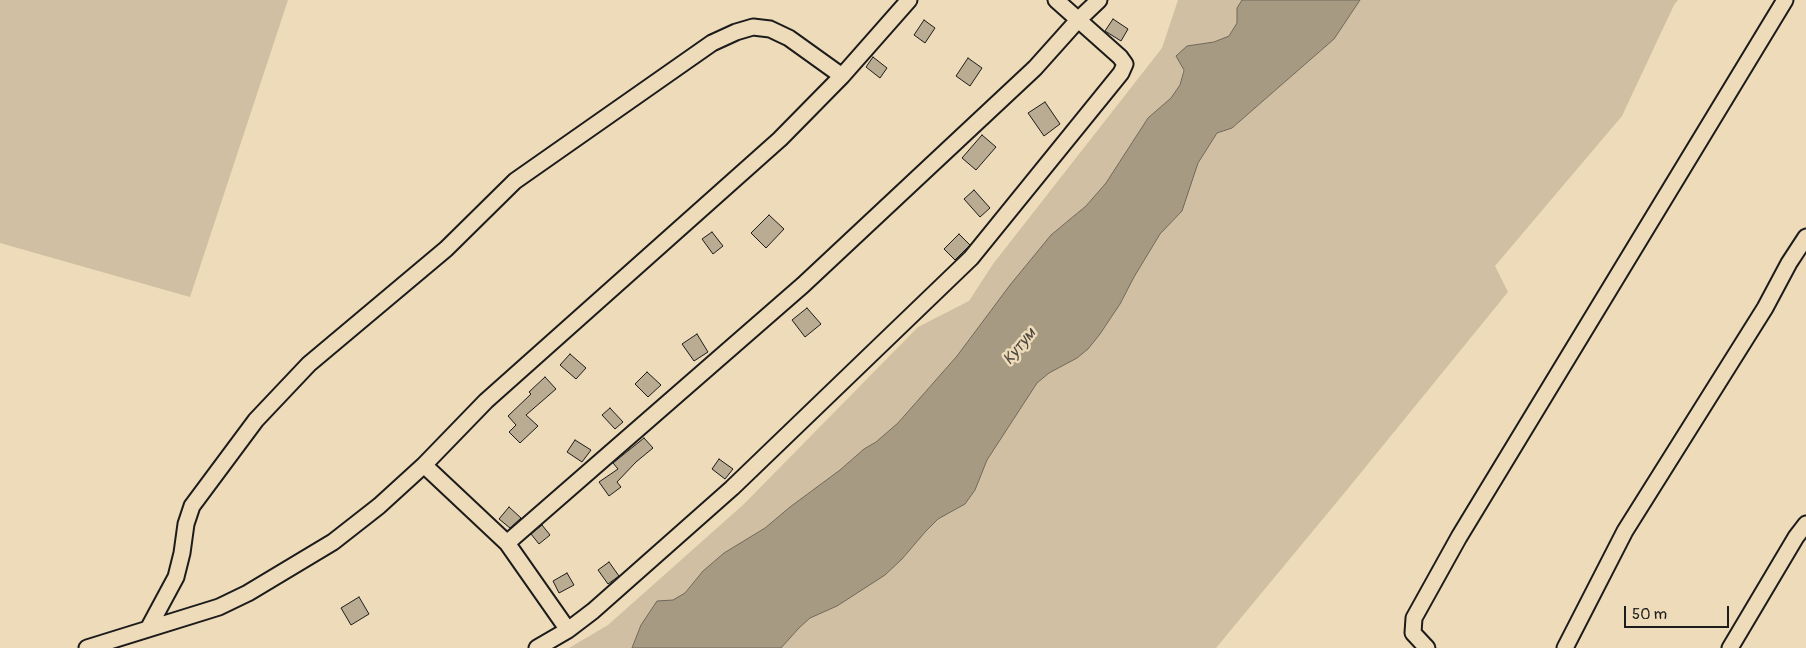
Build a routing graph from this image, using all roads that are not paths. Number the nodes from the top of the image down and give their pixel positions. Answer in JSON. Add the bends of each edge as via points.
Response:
{"nodes":[{"id":1,"x":909,"y":0,"type":"edge"},
{"id":2,"x":1056,"y":0,"type":"edge"},
{"id":3,"x":1099,"y":0,"type":"edge"},
{"id":4,"x":1785,"y":0,"type":"edge"},
{"id":5,"x":1078,"y":20,"type":"junction"},
{"id":6,"x":842,"y":76,"type":"junction"},
{"id":7,"x":1806,"y":237,"type":"edge"},
{"id":8,"x":424,"y":465,"type":"junction"},
{"id":9,"x":1806,"y":524,"type":"edge"},
{"id":10,"x":506,"y":543,"type":"junction"},
{"id":11,"x":148,"y":629,"type":"junction"},
{"id":12,"x":568,"y":630,"type":"junction"},
{"id":13,"x":87,"y":648,"type":"edge"},
{"id":14,"x":537,"y":648,"type":"edge"},
{"id":15,"x":1427,"y":648,"type":"edge"},
{"id":16,"x":1565,"y":648,"type":"edge"},
{"id":17,"x":1730,"y":648,"type":"edge"}],
"edges":[{"from":1,"to":6,"type":"street"},
{"from":2,"to":5,"type":"street"},
{"from":3,"to":5,"type":"street"},
{"from":4,"to":15,"type":"street","via":[[1459,537],[1414,618],[1413,633]]},
{"from":5,"to":10,"type":"street","via":[[1035,68],[803,284]]},
{"from":5,"to":12,"type":"street","via":[[1120,57],[1125,64],[1121,73],[971,258],[732,488]]},
{"from":6,"to":8,"type":"street","via":[[780,139],[486,401]]},
{"from":6,"to":11,"type":"street","via":[[789,38],[770,29],[752,27],[736,32],[712,43],[515,180],[446,249],[309,364],[256,420],[192,506],[176,577]]},
{"from":7,"to":16,"type":"street","via":[[1625,531]]},
{"from":8,"to":10,"type":"street"},
{"from":8,"to":11,"type":"street","via":[[333,542],[248,593],[219,607]]},
{"from":9,"to":17,"type":"street"},
{"from":10,"to":12,"type":"street"},
{"from":11,"to":13,"type":"street"},
{"from":12,"to":14,"type":"street"}]}
